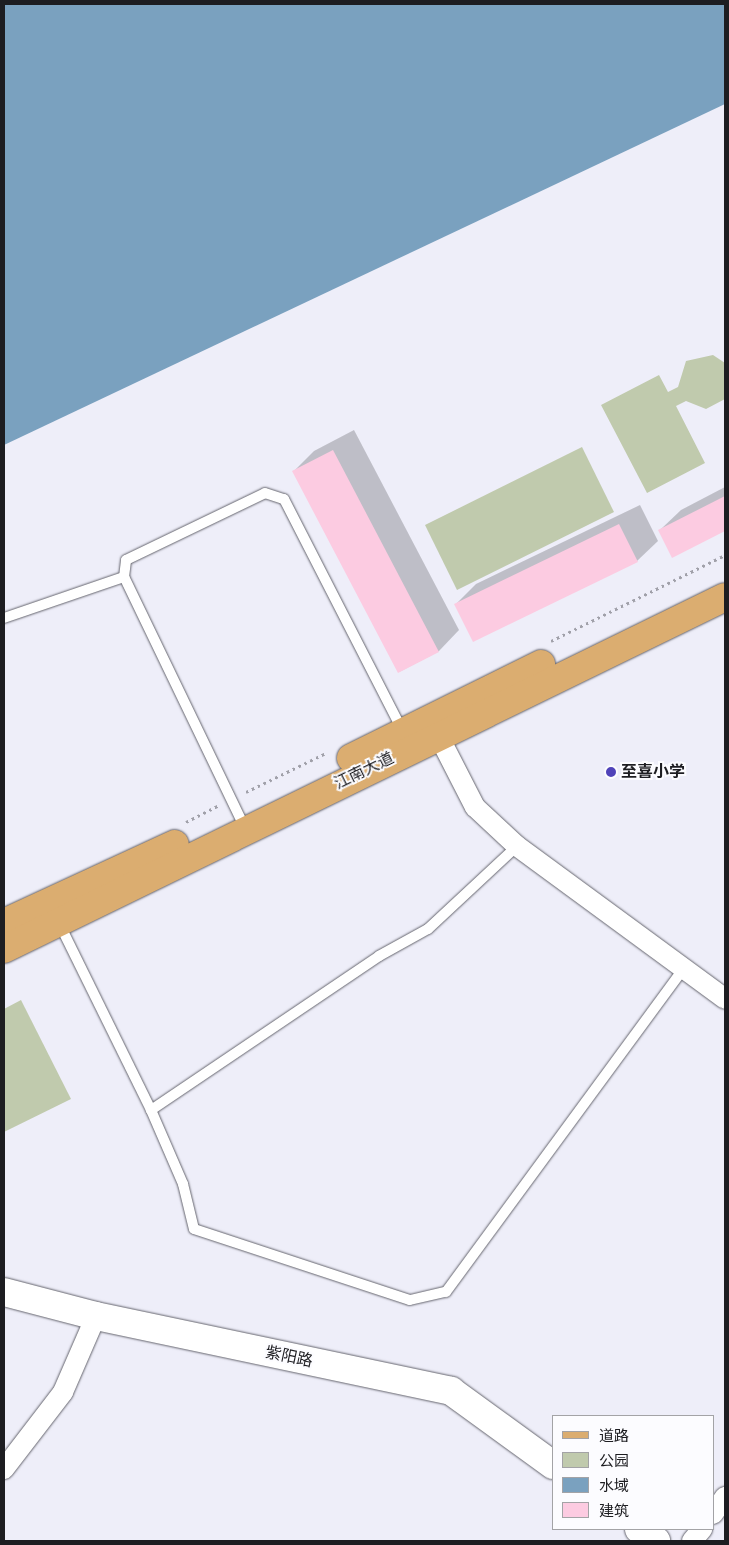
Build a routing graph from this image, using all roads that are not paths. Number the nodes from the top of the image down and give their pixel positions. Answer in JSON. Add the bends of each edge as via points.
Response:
{"nodes":[{"id":1,"x":725,"y":576,"type":"edge"},
{"id":2,"x":124,"y":577,"type":"junction"},
{"id":3,"x":725,"y":596,"type":"edge"},
{"id":4,"x":4,"y":618,"type":"edge"},
{"id":5,"x":434,"y":726,"type":"junction"},
{"id":6,"x":408,"y":740,"type":"junction"},
{"id":7,"x":242,"y":822,"type":"junction"},
{"id":8,"x":516,"y":846,"type":"junction"},
{"id":9,"x":58,"y":922,"type":"junction"},
{"id":10,"x":4,"y":923,"type":"edge"},
{"id":11,"x":4,"y":949,"type":"edge"},
{"id":12,"x":684,"y":968,"type":"junction"},
{"id":13,"x":725,"y":999,"type":"edge"},
{"id":14,"x":151,"y":1110,"type":"junction"},
{"id":15,"x":4,"y":1292,"type":"edge"},
{"id":16,"x":96,"y":1316,"type":"junction"},
{"id":17,"x":552,"y":1465,"type":"edge"},
{"id":18,"x":4,"y":1469,"type":"edge"},
{"id":19,"x":725,"y":1497,"type":"edge"},
{"id":20,"x":714,"y":1513,"type":"edge"},
{"id":21,"x":640,"y":1530,"type":"edge"},
{"id":22,"x":701,"y":1530,"type":"edge"},
{"id":23,"x":656,"y":1541,"type":"edge"},
{"id":24,"x":692,"y":1541,"type":"edge"}],
"edges":[{"from":1,"to":5,"type":"main road","name":"江南大道"},
{"from":2,"to":4,"type":"lane"},
{"from":2,"to":6,"type":"lane","via":[[126,560],[265,493],[284,499]]},
{"from":2,"to":7,"type":"lane"},
{"from":3,"to":5,"type":"main road","name":"江南大道"},
{"from":5,"to":6,"type":"main road","name":"江南大道"},
{"from":5,"to":8,"type":"street","via":[[475,807]]},
{"from":6,"to":7,"type":"main road","name":"江南大道"},
{"from":7,"to":9,"type":"main road","name":"江南大道"},
{"from":7,"to":10,"type":"main road","name":"江南大道"},
{"from":8,"to":12,"type":"street"},
{"from":8,"to":14,"type":"lane","via":[[428,929],[380,956]]},
{"from":9,"to":11,"type":"main road","name":"江南大道"},
{"from":9,"to":14,"type":"lane"},
{"from":12,"to":13,"type":"street"},
{"from":12,"to":14,"type":"lane","via":[[446,1292],[410,1300],[194,1230],[183,1184]]},
{"from":15,"to":16,"type":"street","name":"紫阳路"},
{"from":16,"to":17,"type":"street","name":"紫阳路","via":[[451,1391]]},
{"from":16,"to":18,"type":"street","via":[[63,1392]]},
{"from":19,"to":20,"type":"street"},
{"from":21,"to":23,"type":"street"},
{"from":22,"to":24,"type":"street"}]}
